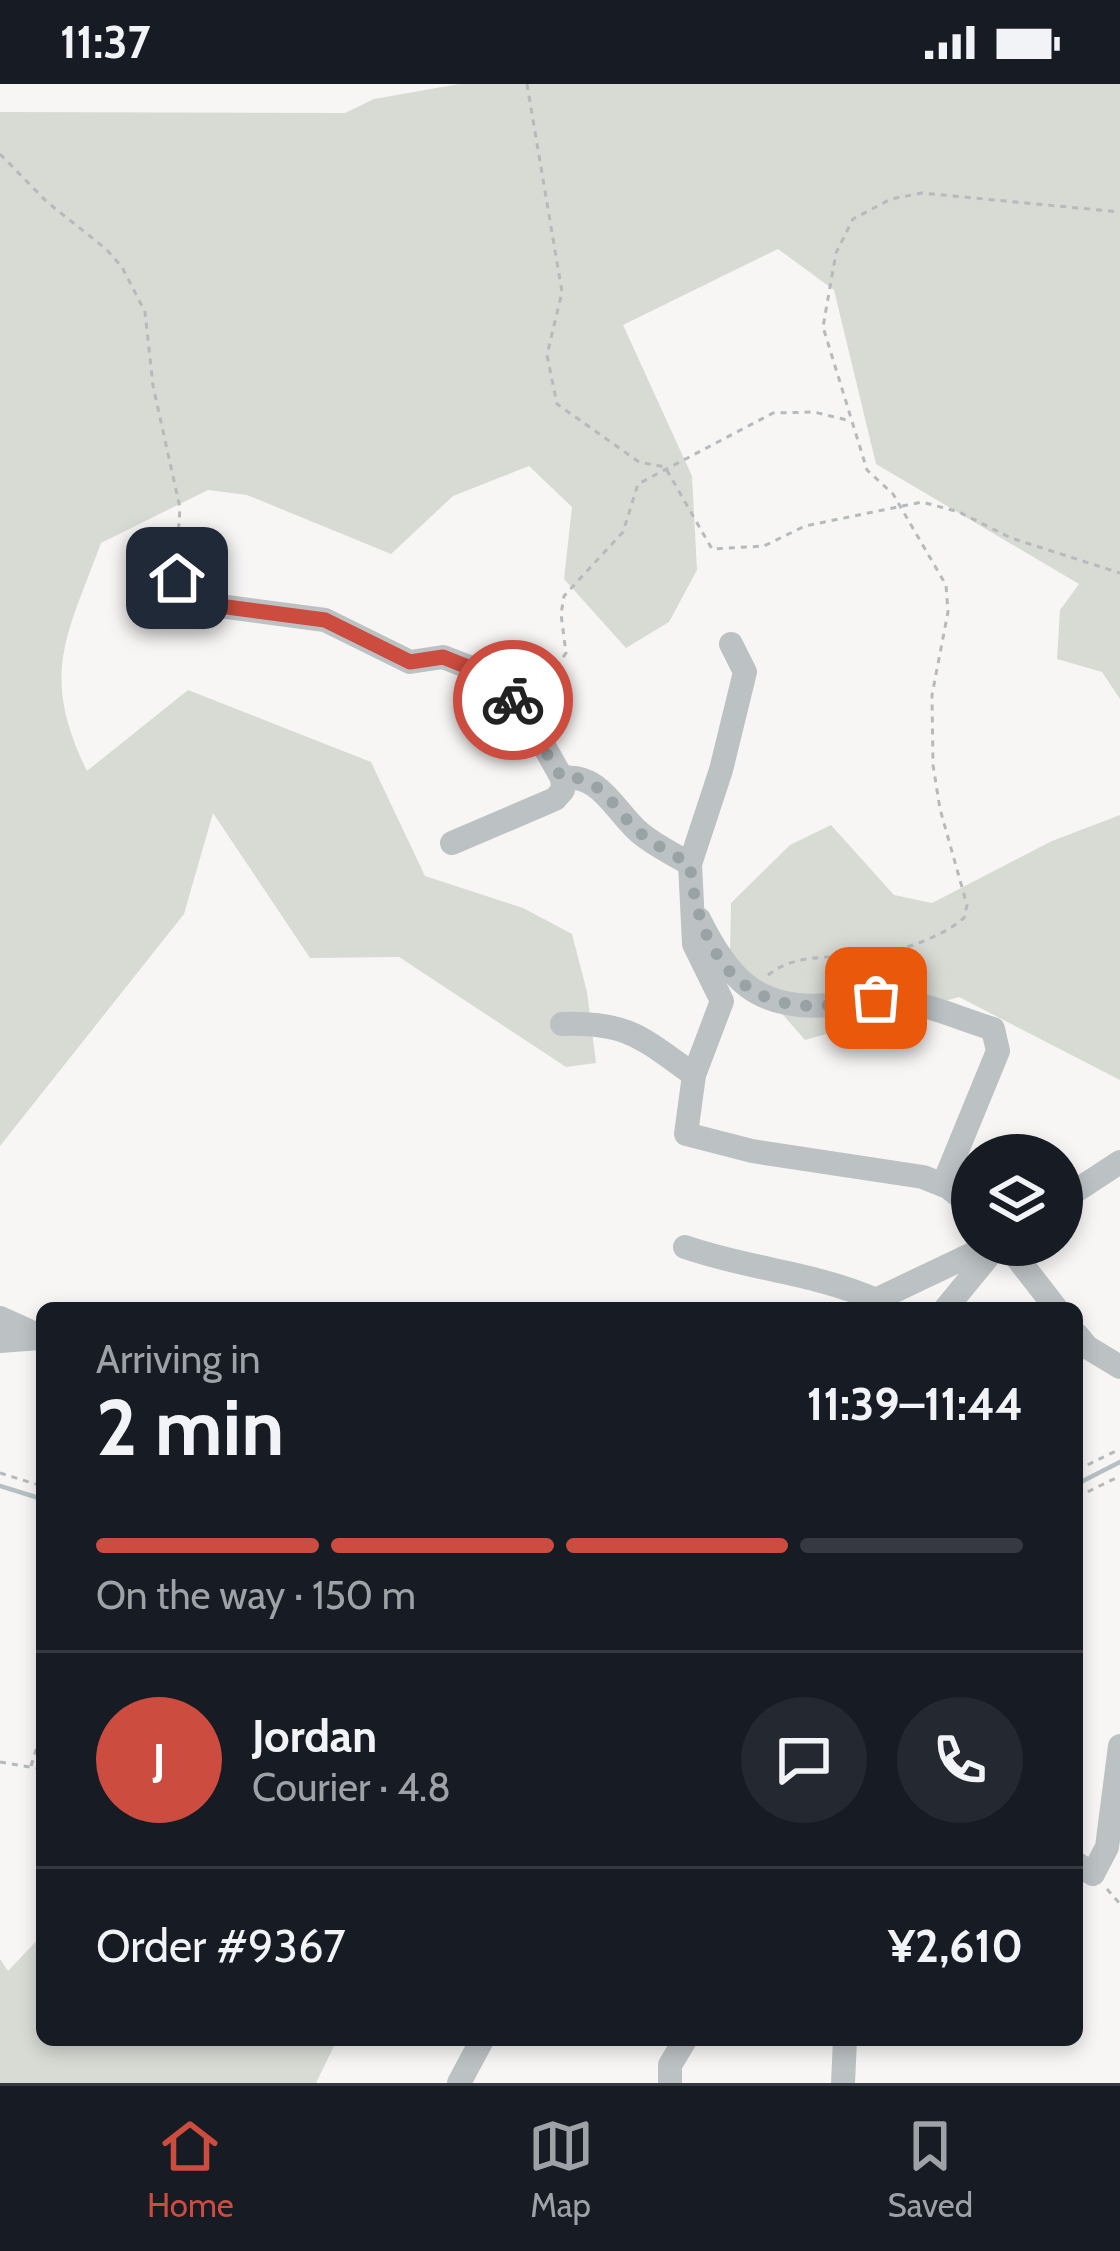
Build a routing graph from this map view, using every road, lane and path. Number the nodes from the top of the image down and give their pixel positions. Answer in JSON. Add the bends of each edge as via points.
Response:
{"nodes":[{"id":1,"x":526,"y":84,"type":"edge"},
{"id":2,"x":0,"y":154,"type":"edge"},
{"id":3,"x":1120,"y":212,"type":"edge"},
{"id":4,"x":848,"y":420,"type":"junction"},
{"id":5,"x":664,"y":467,"type":"junction"},
{"id":6,"x":903,"y":509,"type":"junction"},
{"id":7,"x":176,"y":556,"type":"joint"},
{"id":8,"x":1120,"y":573,"type":"edge"},
{"id":9,"x":731,"y":644,"type":"dead end"},
{"id":10,"x":522,"y":711,"type":"junction"},
{"id":11,"x":562,"y":778,"type":"junction"},
{"id":12,"x":452,"y":843,"type":"dead end"},
{"id":13,"x":690,"y":864,"type":"junction"},
{"id":14,"x":692,"y":906,"type":"junction"},
{"id":15,"x":750,"y":991,"type":"junction"},
{"id":16,"x":562,"y":1024,"type":"dead end"},
{"id":17,"x":694,"y":1075,"type":"junction"},
{"id":18,"x":1120,"y":1162,"type":"edge"},
{"id":19,"x":943,"y":1185,"type":"junction"},
{"id":20,"x":1083,"y":1186,"type":"edge"},
{"id":21,"x":951,"y":1191,"type":"edge"},
{"id":22,"x":685,"y":1247,"type":"dead end"},
{"id":23,"x":951,"y":1265,"type":"edge"},
{"id":24,"x":978,"y":1266,"type":"edge"},
{"id":25,"x":1023,"y":1266,"type":"edge"},
{"id":26,"x":864,"y":1302,"type":"edge"},
{"id":27,"x":871,"y":1302,"type":"edge"},
{"id":28,"x":951,"y":1302,"type":"edge"},
{"id":29,"x":1051,"y":1302,"type":"edge"},
{"id":30,"x":0,"y":1318,"type":"edge"},
{"id":31,"x":36,"y":1335,"type":"edge"},
{"id":32,"x":36,"y":1338,"type":"edge"},
{"id":33,"x":0,"y":1341,"type":"edge"},
{"id":34,"x":1083,"y":1343,"type":"edge"},
{"id":35,"x":1120,"y":1367,"type":"edge"},
{"id":36,"x":1120,"y":1448,"type":"edge"},
{"id":37,"x":1083,"y":1467,"type":"edge"},
{"id":38,"x":0,"y":1473,"type":"edge"},
{"id":39,"x":1120,"y":1476,"type":"edge"},
{"id":40,"x":36,"y":1484,"type":"edge"},
{"id":41,"x":1083,"y":1494,"type":"edge"},
{"id":42,"x":1120,"y":1746,"type":"edge"},
{"id":43,"x":36,"y":1750,"type":"edge"},
{"id":44,"x":0,"y":1762,"type":"edge"},
{"id":45,"x":30,"y":1768,"type":"junction"},
{"id":46,"x":36,"y":1768,"type":"edge"},
{"id":47,"x":1083,"y":1868,"type":"edge"},
{"id":48,"x":479,"y":2046,"type":"edge"},
{"id":49,"x":682,"y":2046,"type":"edge"},
{"id":50,"x":845,"y":2046,"type":"edge"},
{"id":51,"x":459,"y":2083,"type":"edge"},
{"id":52,"x":670,"y":2083,"type":"edge"},
{"id":53,"x":843,"y":2083,"type":"edge"}],
"edges":[{"from":1,"to":5,"type":"path","via":[[562,292],[547,355],[557,404],[639,462]]},
{"from":2,"to":7,"type":"path","via":[[106,249],[145,312],[180,508]]},
{"from":3,"to":4,"type":"path","via":[[922,193],[854,219],[836,253],[823,326]]},
{"from":4,"to":5,"type":"path","via":[[773,413]]},
{"from":4,"to":6,"type":"path","via":[[867,470]]},
{"from":5,"to":6,"type":"path","via":[[712,548],[764,546],[805,526]]},
{"from":5,"to":10,"type":"path","via":[[638,484],[623,532],[565,596],[566,653]]},
{"from":6,"to":8,"type":"path","via":[[941,506]]},
{"from":6,"to":15,"type":"path","via":[[946,585],[932,695],[934,765],[967,897],[964,918],[932,939],[874,955],[792,960]]},
{"from":7,"to":10,"type":"street","via":[[177,578],[192,598],[325,620],[410,662],[443,657],[478,671]]},
{"from":9,"to":13,"type":"street","via":[[746,672]]},
{"from":10,"to":11,"type":"street"},
{"from":11,"to":12,"type":"street","via":[[555,799]]},
{"from":11,"to":13,"type":"street","via":[[598,785],[642,835]]},
{"from":13,"to":14,"type":"street"},
{"from":14,"to":15,"type":"street","via":[[713,948]]},
{"from":14,"to":17,"type":"street","via":[[694,944],[722,1000]]},
{"from":15,"to":19,"type":"street","via":[[827,1005],[876,998],[935,1005],[993,1029],[998,1051]]},
{"from":16,"to":17,"type":"street","via":[[631,1030]]},
{"from":17,"to":19,"type":"street","via":[[686,1134]]},
{"from":18,"to":20,"type":"street"},
{"from":19,"to":21,"type":"street"},
{"from":22,"to":26,"type":"street","via":[[841,1284]]},
{"from":23,"to":27,"type":"street"},
{"from":24,"to":28,"type":"street"},
{"from":25,"to":29,"type":"street"},
{"from":30,"to":31,"type":"street"},
{"from":32,"to":33,"type":"street"},
{"from":34,"to":35,"type":"street"},
{"from":36,"to":37,"type":"path"},
{"from":38,"to":40,"type":"path"},
{"from":39,"to":41,"type":"path"},
{"from":42,"to":47,"type":"street","via":[[1107,1847],[1094,1874]]},
{"from":43,"to":45,"type":"path"},
{"from":44,"to":45,"type":"path"},
{"from":45,"to":46,"type":"path"},
{"from":48,"to":51,"type":"street"},
{"from":49,"to":52,"type":"street"},
{"from":50,"to":53,"type":"street"}]}
